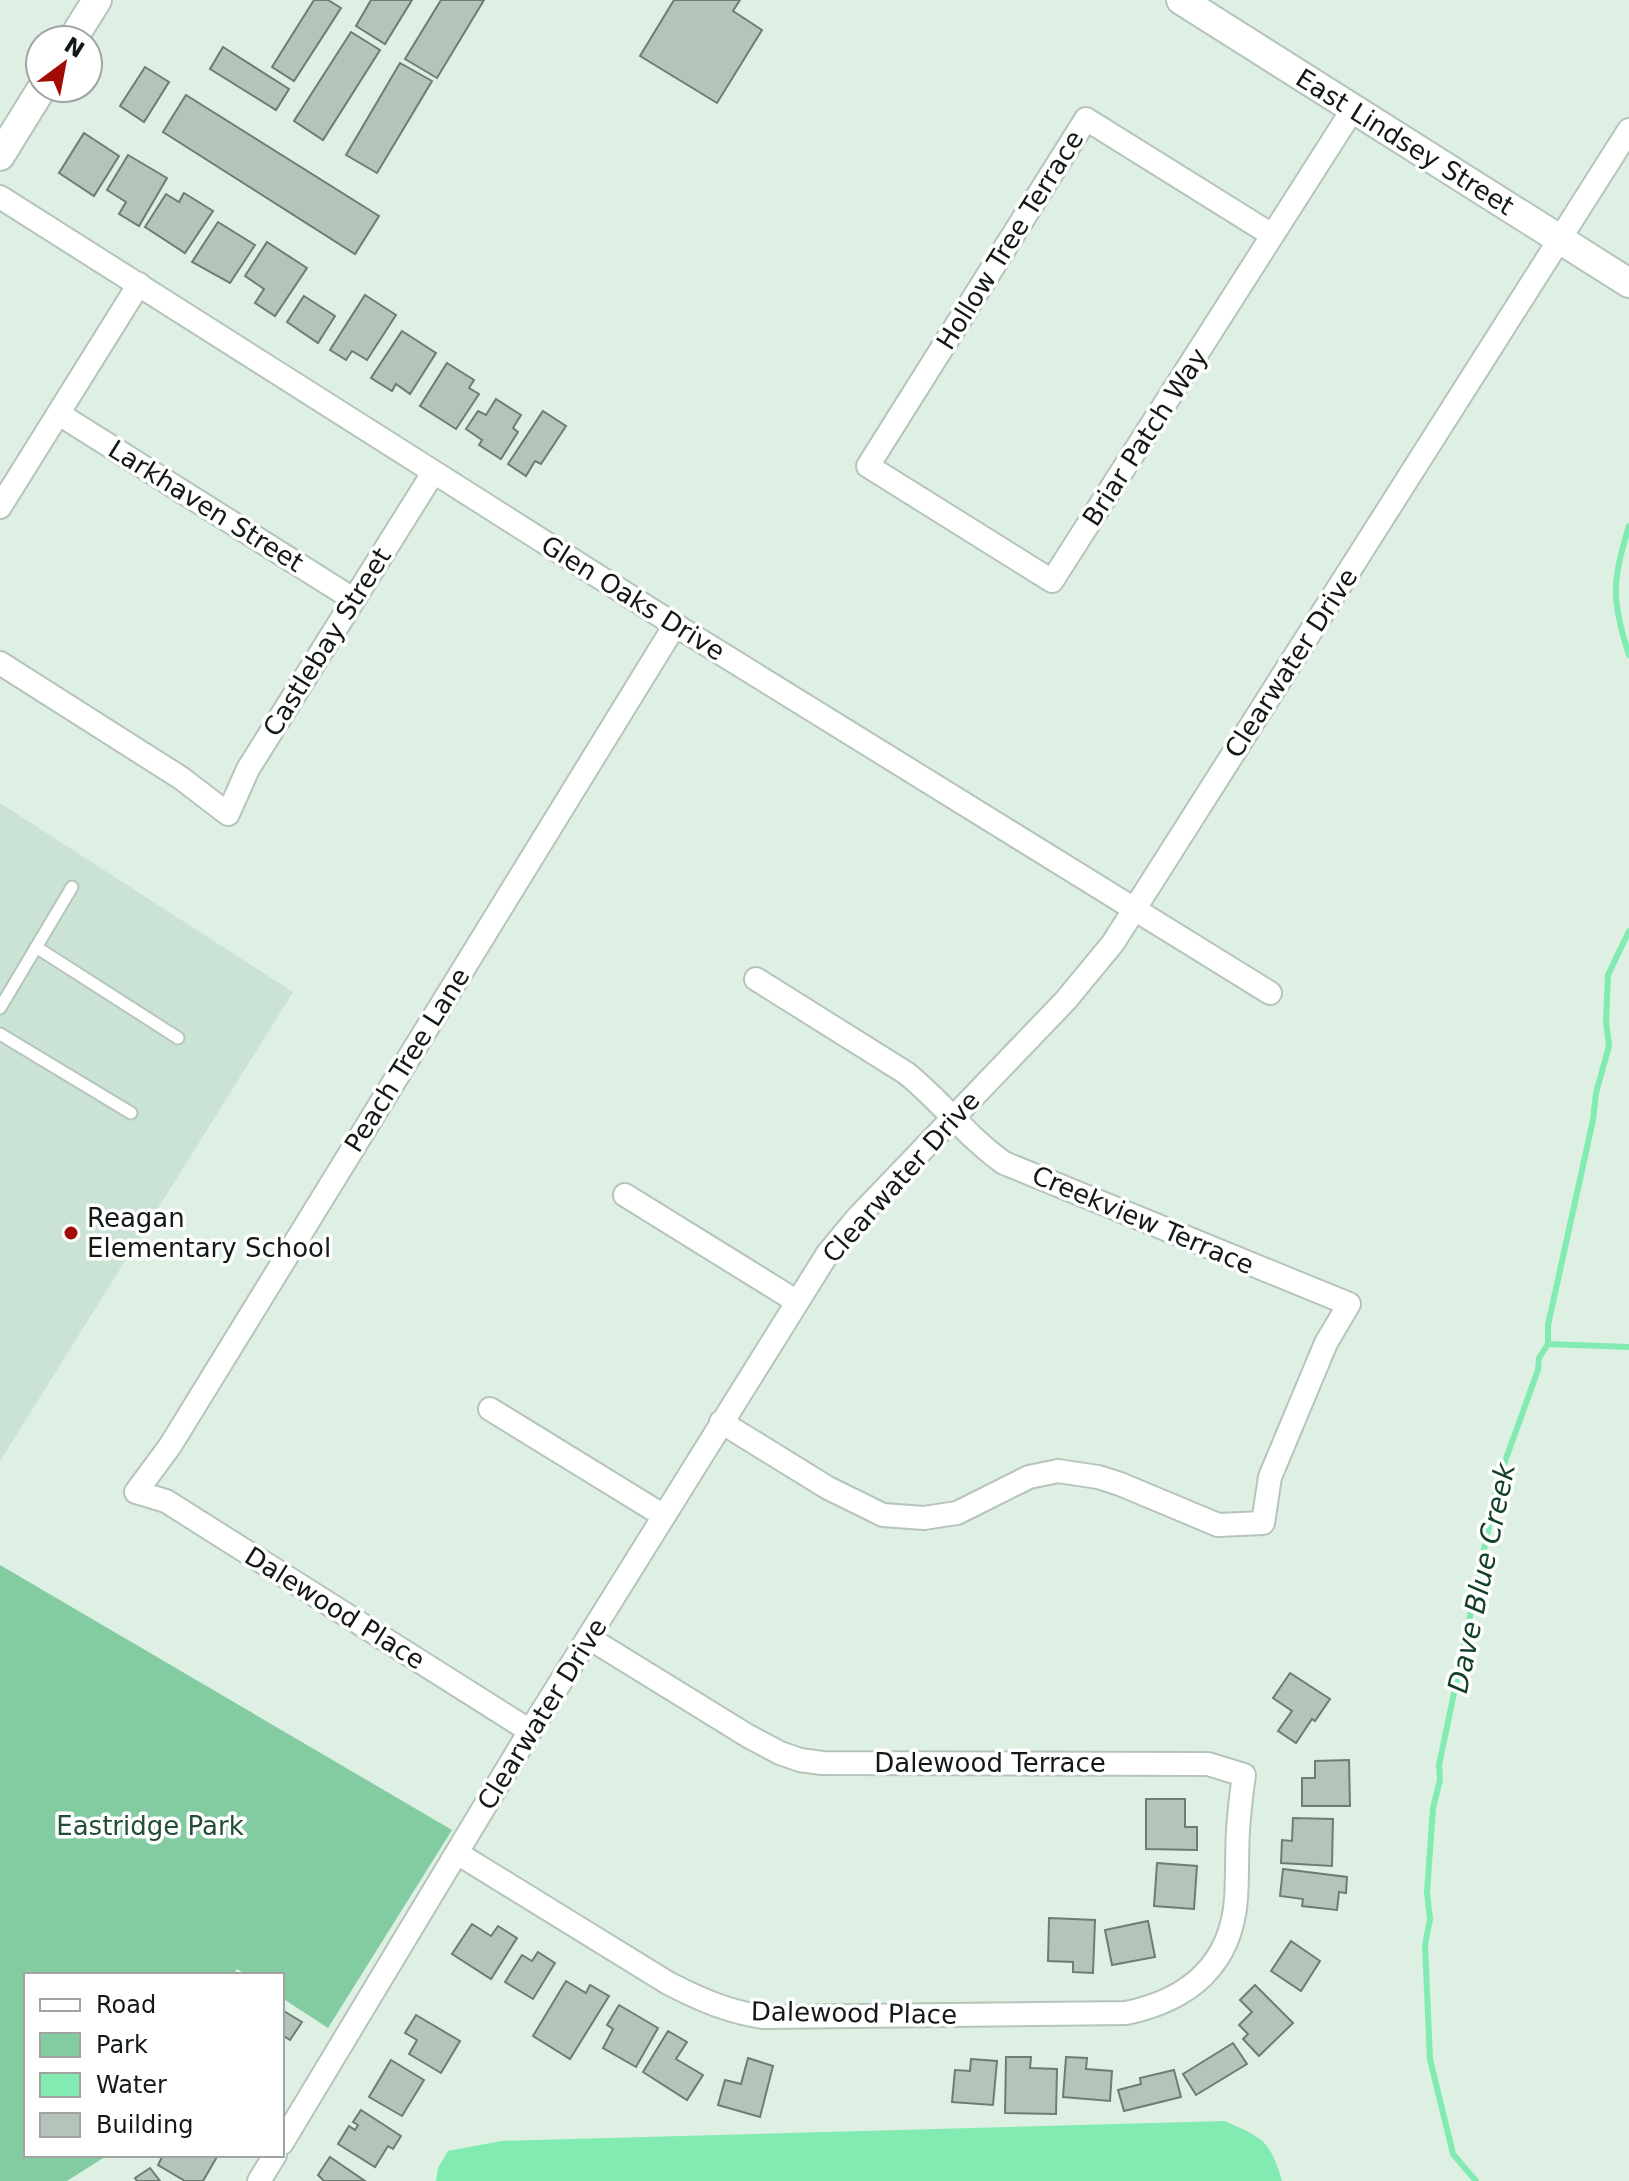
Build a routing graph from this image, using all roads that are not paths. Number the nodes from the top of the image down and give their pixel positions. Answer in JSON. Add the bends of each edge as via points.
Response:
{"nodes":[{"id":1,"x":97,"y":0,"type":"edge"},
{"id":2,"x":1181,"y":0,"type":"edge"},
{"id":3,"x":82,"y":24,"type":"edge"},
{"id":4,"x":32,"y":104,"type":"edge"},
{"id":5,"x":1353,"y":109,"type":"junction"},
{"id":6,"x":1629,"y":130,"type":"edge"},
{"id":7,"x":0,"y":156,"type":"edge"},
{"id":8,"x":0,"y":197,"type":"edge"},
{"id":9,"x":1272,"y":235,"type":"junction"},
{"id":10,"x":1560,"y":240,"type":"junction"},
{"id":11,"x":1629,"y":283,"type":"edge"},
{"id":12,"x":139,"y":284,"type":"junction"},
{"id":13,"x":59,"y":414,"type":"junction"},
{"id":14,"x":868,"y":466,"type":"joint"},
{"id":15,"x":433,"y":473,"type":"junction"},
{"id":16,"x":0,"y":507,"type":"edge"},
{"id":17,"x":353,"y":599,"type":"junction"},
{"id":18,"x":675,"y":625,"type":"junction"},
{"id":19,"x":0,"y":663,"type":"edge"},
{"id":20,"x":72,"y":887,"type":"dead end"},
{"id":21,"x":1134,"y":910,"type":"junction"},
{"id":22,"x":36,"y":947,"type":"junction"},
{"id":23,"x":756,"y":979,"type":"dead end"},
{"id":24,"x":1270,"y":993,"type":"dead end"},
{"id":25,"x":0,"y":1008,"type":"edge"},
{"id":26,"x":0,"y":1034,"type":"edge"},
{"id":27,"x":178,"y":1038,"type":"dead end"},
{"id":28,"x":131,"y":1113,"type":"dead end"},
{"id":29,"x":954,"y":1117,"type":"junction"},
{"id":30,"x":625,"y":1195,"type":"dead end"},
{"id":31,"x":796,"y":1301,"type":"junction"},
{"id":32,"x":490,"y":1409,"type":"dead end"},
{"id":33,"x":721,"y":1422,"type":"junction"},
{"id":34,"x":136,"y":1492,"type":"joint"},
{"id":35,"x":664,"y":1516,"type":"junction"},
{"id":36,"x":589,"y":1638,"type":"junction"},
{"id":37,"x":530,"y":1731,"type":"junction"},
{"id":38,"x":457,"y":1853,"type":"junction"},
{"id":39,"x":1223,"y":1951,"type":"joint"},
{"id":40,"x":284,"y":2140,"type":"edge"},
{"id":41,"x":274,"y":2157,"type":"edge"},
{"id":42,"x":259,"y":2181,"type":"edge"}],
"edges":[{"from":1,"to":3,"type":"street"},
{"from":2,"to":5,"type":"street","name":"East Lindsey Street"},
{"from":4,"to":7,"type":"street"},
{"from":5,"to":9,"type":"street","name":"Briar Patch Way"},
{"from":5,"to":10,"type":"street","name":"East Lindsey Street"},
{"from":6,"to":10,"type":"street","name":"Clearwater Drive"},
{"from":8,"to":12,"type":"street","name":"Glen Oaks Drive"},
{"from":9,"to":14,"type":"street","name":"Briar Patch Way","via":[[1052,581]]},
{"from":9,"to":14,"type":"street","name":"Hollow Tree Terrace","via":[[1086,119]]},
{"from":10,"to":11,"type":"street","name":"East Lindsey Street"},
{"from":10,"to":21,"type":"street","name":"Clearwater Drive"},
{"from":12,"to":13,"type":"street"},
{"from":12,"to":15,"type":"street","name":"Glen Oaks Drive"},
{"from":13,"to":16,"type":"street"},
{"from":13,"to":17,"type":"street","name":"Larkhaven Street"},
{"from":15,"to":17,"type":"street","name":"Castlebay Street"},
{"from":15,"to":18,"type":"street","name":"Glen Oaks Drive"},
{"from":17,"to":19,"type":"street","name":"Castlebay Street","via":[[248,769],[228,814],[181,778]]},
{"from":18,"to":21,"type":"street","name":"Glen Oaks Drive"},
{"from":18,"to":34,"type":"street","name":"Peach Tree Lane","via":[[170,1446]]},
{"from":20,"to":22,"type":"lane"},
{"from":21,"to":24,"type":"street","name":"Glen Oaks Drive"},
{"from":21,"to":29,"type":"street","name":"Clearwater Drive","via":[[1091,973]]},
{"from":22,"to":25,"type":"lane"},
{"from":22,"to":27,"type":"lane"},
{"from":23,"to":29,"type":"street","name":"Creekview Terrace","via":[[890,1061]]},
{"from":26,"to":28,"type":"lane"},
{"from":29,"to":31,"type":"street","name":"Clearwater Drive","via":[[841,1236]]},
{"from":29,"to":33,"type":"street","name":"Creekview Terrace","via":[[1004,1163],[1349,1304],[1326,1343],[1270,1477],[1263,1523],[1218,1525],[1120,1484],[1058,1471],[1029,1477],[957,1513],[924,1518],[883,1515]]},
{"from":30,"to":31,"type":"street"},
{"from":31,"to":33,"type":"street","name":"Clearwater Drive"},
{"from":32,"to":35,"type":"street"},
{"from":33,"to":35,"type":"street","name":"Clearwater Drive"},
{"from":34,"to":37,"type":"street","name":"Dalewood Place","via":[[166,1501]]},
{"from":35,"to":36,"type":"street","name":"Clearwater Drive"},
{"from":36,"to":37,"type":"street","name":"Clearwater Drive"},
{"from":36,"to":39,"type":"street","name":"Dalewood Terrace","via":[[748,1736],[800,1760],[1208,1764],[1244,1775],[1236,1900]]},
{"from":37,"to":38,"type":"street","name":"Clearwater Drive"},
{"from":38,"to":39,"type":"street","name":"Dalewood Place","via":[[668,1983],[702,2001],[764,2017],[1126,2013],[1155,2007],[1188,1990]]},
{"from":38,"to":40,"type":"street","name":"Clearwater Drive"},
{"from":41,"to":42,"type":"street"}]}
